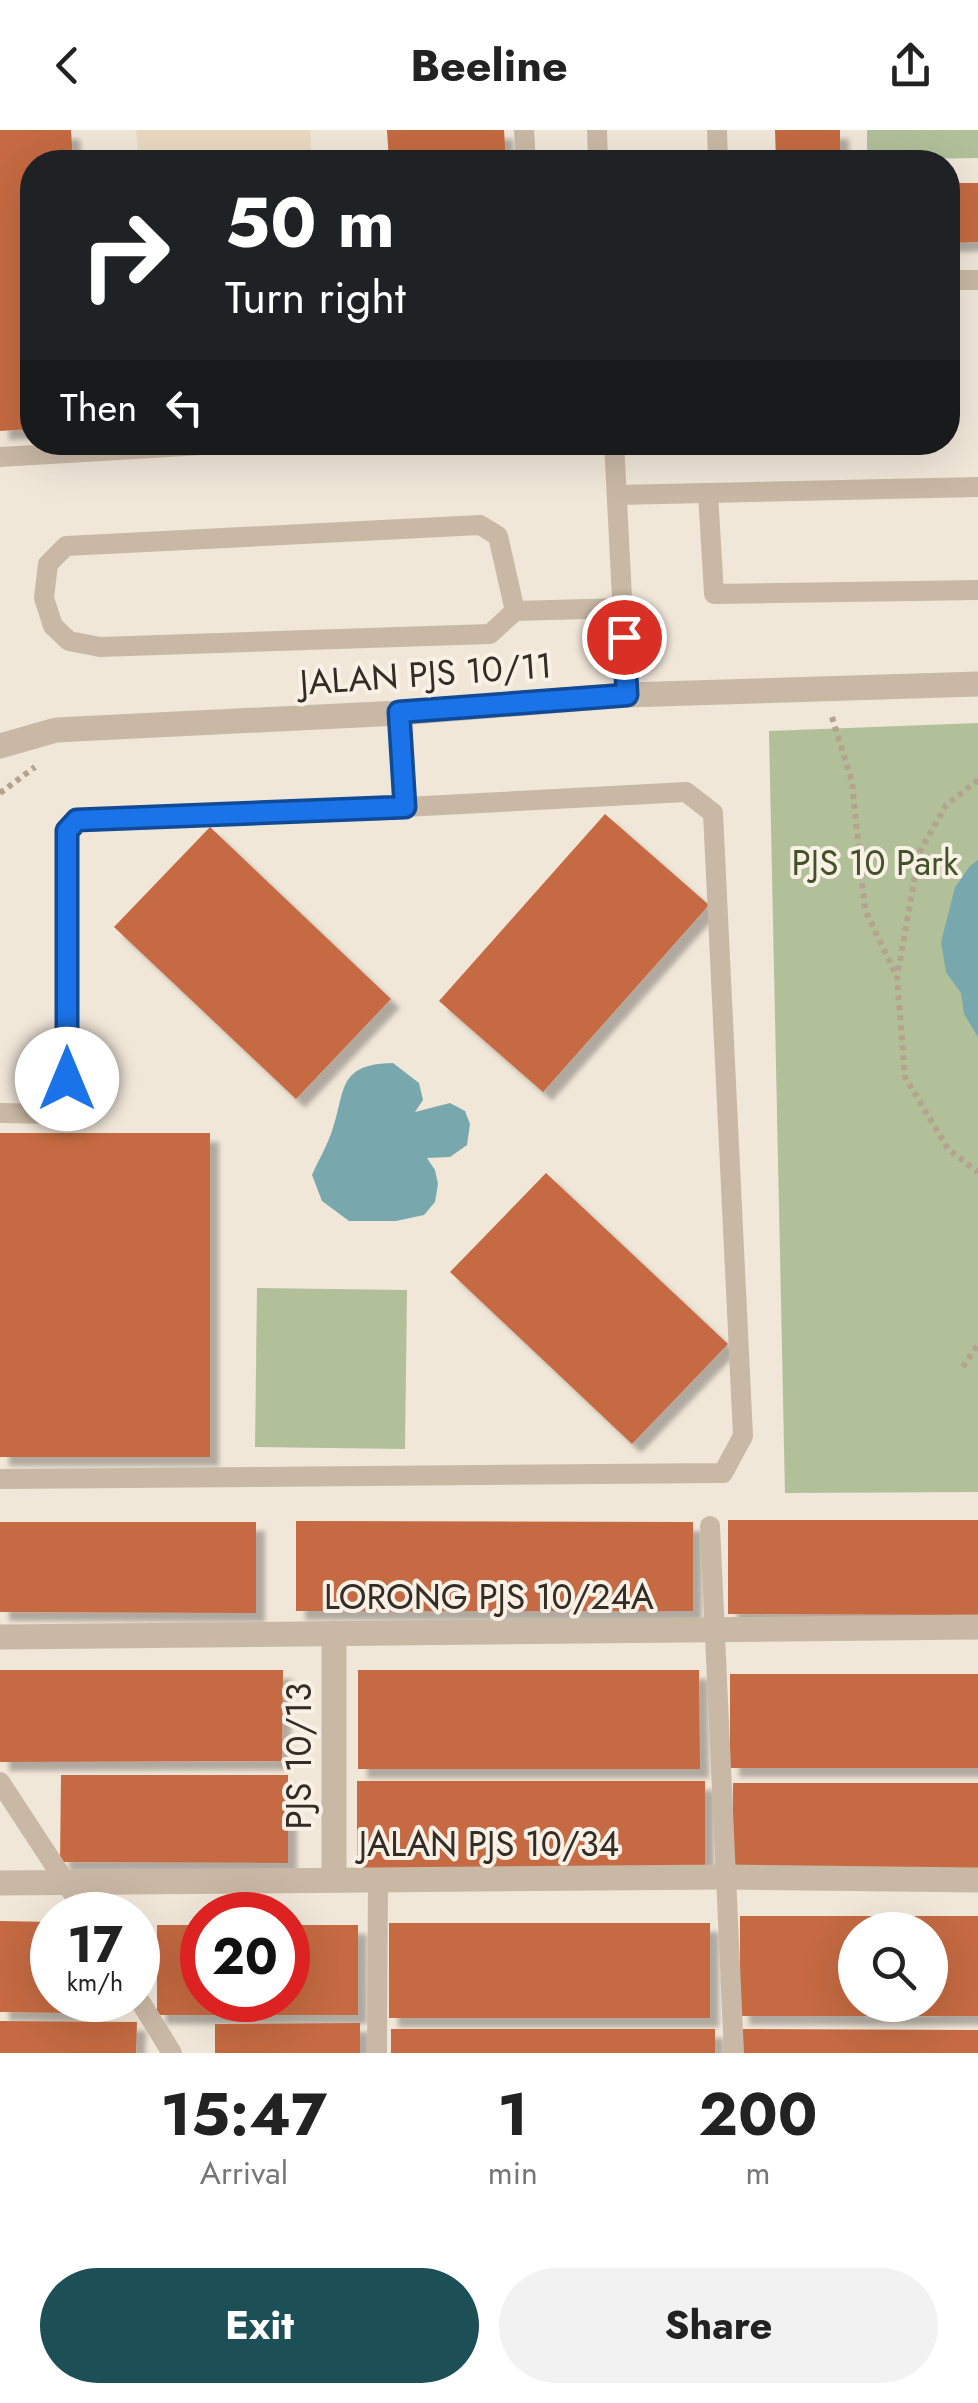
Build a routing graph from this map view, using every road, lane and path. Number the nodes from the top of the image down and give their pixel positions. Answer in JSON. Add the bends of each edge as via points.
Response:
{"nodes":[{"id":1,"x":34,"y":455,"type":"edge"},
{"id":2,"x":615,"y":455,"type":"edge"},
{"id":3,"x":0,"y":457,"type":"edge"},
{"id":4,"x":978,"y":487,"type":"edge"},
{"id":5,"x":708,"y":493,"type":"junction"},
{"id":6,"x":617,"y":495,"type":"junction"},
{"id":7,"x":978,"y":590,"type":"edge"},
{"id":8,"x":622,"y":608,"type":"junction"},
{"id":9,"x":516,"y":611,"type":"junction"},
{"id":10,"x":978,"y":684,"type":"edge"},
{"id":11,"x":627,"y":695,"type":"junction"},
{"id":12,"x":399,"y":712,"type":"junction"},
{"id":13,"x":832,"y":717,"type":"dead end"},
{"id":14,"x":0,"y":746,"type":"edge"},
{"id":15,"x":978,"y":780,"type":"edge"},
{"id":16,"x":405,"y":807,"type":"junction"},
{"id":17,"x":898,"y":978,"type":"junction"},
{"id":18,"x":0,"y":1113,"type":"edge"},
{"id":19,"x":978,"y":1172,"type":"edge"},
{"id":20,"x":978,"y":1344,"type":"edge"},
{"id":21,"x":963,"y":1367,"type":"dead end"},
{"id":22,"x":0,"y":1478,"type":"edge"},
{"id":23,"x":710,"y":1526,"type":"dead end"},
{"id":24,"x":978,"y":1627,"type":"edge"},
{"id":25,"x":715,"y":1630,"type":"junction"},
{"id":26,"x":334,"y":1633,"type":"junction"},
{"id":27,"x":0,"y":1637,"type":"edge"},
{"id":28,"x":0,"y":1782,"type":"edge"},
{"id":29,"x":726,"y":1877,"type":"junction"},
{"id":30,"x":334,"y":1880,"type":"junction"},
{"id":31,"x":378,"y":1880,"type":"junction"},
{"id":32,"x":978,"y":1880,"type":"edge"},
{"id":33,"x":68,"y":1882,"type":"junction"},
{"id":34,"x":0,"y":1883,"type":"edge"},
{"id":35,"x":74,"y":1892,"type":"edge"},
{"id":36,"x":153,"y":2022,"type":"edge"},
{"id":37,"x":172,"y":2053,"type":"edge"},
{"id":38,"x":377,"y":2053,"type":"edge"},
{"id":39,"x":734,"y":2053,"type":"edge"}],
"edges":[{"from":1,"to":3,"type":"lane"},
{"from":2,"to":6,"type":"lane"},
{"from":4,"to":5,"type":"lane"},
{"from":5,"to":6,"type":"lane"},
{"from":5,"to":7,"type":"lane","via":[[714,594]]},
{"from":6,"to":8,"type":"lane"},
{"from":8,"to":9,"type":"lane"},
{"from":8,"to":11,"type":"lane"},
{"from":9,"to":9,"type":"lane","via":[[490,634],[100,648],[68,641],[53,626],[44,598],[48,564],[66,546],[480,525],[498,536]]},
{"from":10,"to":11,"type":"street","name":"JALAN PJS 10/11"},
{"from":11,"to":12,"type":"street","name":"JALAN PJS 10/11"},
{"from":12,"to":14,"type":"street","name":"JALAN PJS 10/11","via":[[56,730]]},
{"from":12,"to":16,"type":"lane"},
{"from":13,"to":17,"type":"path","via":[[852,782],[865,910]]},
{"from":15,"to":17,"type":"path","via":[[946,805],[919,853]]},
{"from":16,"to":18,"type":"lane","via":[[77,820],[67,831],[67,1079],[52,1114]]},
{"from":16,"to":22,"type":"lane","via":[[686,792],[714,812],[743,1436],[724,1473]]},
{"from":17,"to":19,"type":"path","via":[[904,1077],[948,1149]]},
{"from":20,"to":21,"type":"path"},
{"from":23,"to":25,"type":"lane"},
{"from":24,"to":25,"type":"street","name":"LORONG PJS 10/24A"},
{"from":25,"to":26,"type":"street","name":"LORONG PJS 10/24A"},
{"from":25,"to":29,"type":"lane"},
{"from":26,"to":27,"type":"street","name":"LORONG PJS 10/24A"},
{"from":26,"to":30,"type":"street","name":"PJS 10/13"},
{"from":28,"to":33,"type":"lane"},
{"from":29,"to":31,"type":"street","name":"JALAN PJS 10/34"},
{"from":29,"to":32,"type":"street","name":"JALAN PJS 10/34"},
{"from":29,"to":39,"type":"lane"},
{"from":30,"to":31,"type":"street","name":"JALAN PJS 10/34"},
{"from":30,"to":33,"type":"street","name":"JALAN PJS 10/34"},
{"from":31,"to":38,"type":"lane"},
{"from":33,"to":34,"type":"street","name":"JALAN PJS 10/34"},
{"from":33,"to":35,"type":"lane"},
{"from":36,"to":37,"type":"lane"}]}
